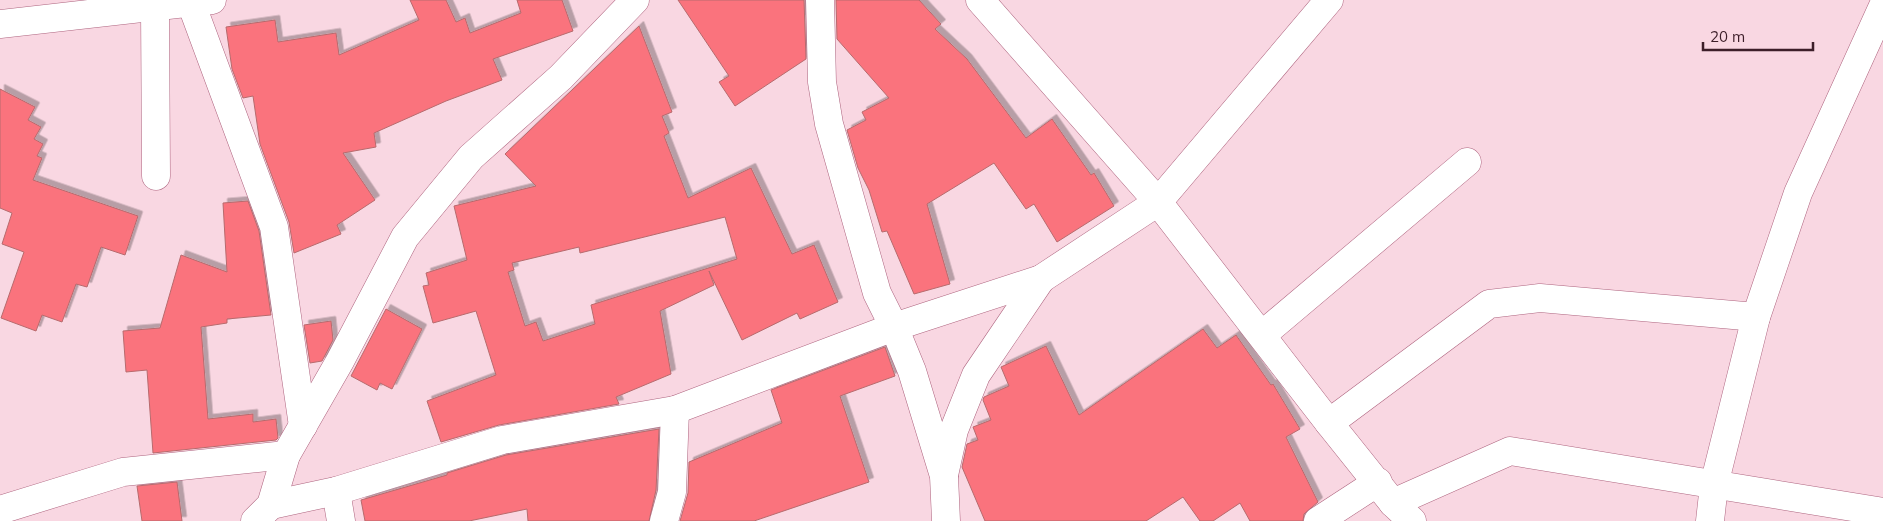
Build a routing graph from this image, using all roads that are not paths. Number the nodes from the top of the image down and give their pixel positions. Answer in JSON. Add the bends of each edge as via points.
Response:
{"nodes":[{"id":1,"x":635,"y":0,"type":"edge"},
{"id":2,"x":820,"y":0,"type":"edge"},
{"id":3,"x":980,"y":0,"type":"edge"},
{"id":4,"x":1329,"y":0,"type":"edge"},
{"id":5,"x":198,"y":1,"type":"edge"},
{"id":6,"x":1883,"y":6,"type":"edge"},
{"id":7,"x":155,"y":7,"type":"junction"},
{"id":8,"x":0,"y":24,"type":"edge"},
{"id":9,"x":1467,"y":162,"type":"dead end"},
{"id":10,"x":156,"y":176,"type":"dead end"},
{"id":11,"x":1158,"y":202,"type":"junction"},
{"id":12,"x":1041,"y":279,"type":"junction"},
{"id":13,"x":1756,"y":317,"type":"junction"},
{"id":14,"x":894,"y":326,"type":"junction"},
{"id":15,"x":1262,"y":335,"type":"junction"},
{"id":16,"x":675,"y":410,"type":"junction"},
{"id":17,"x":1329,"y":423,"type":"junction"},
{"id":18,"x":303,"y":426,"type":"junction"},
{"id":19,"x":286,"y":455,"type":"junction"},
{"id":20,"x":944,"y":476,"type":"junction"},
{"id":21,"x":1714,"y":485,"type":"junction"},
{"id":22,"x":336,"y":491,"type":"junction"},
{"id":23,"x":1395,"y":502,"type":"edge"},
{"id":24,"x":0,"y":510,"type":"edge"},
{"id":25,"x":1883,"y":512,"type":"edge"},
{"id":26,"x":263,"y":513,"type":"edge"},
{"id":27,"x":341,"y":521,"type":"edge"},
{"id":28,"x":664,"y":521,"type":"edge"},
{"id":29,"x":946,"y":521,"type":"edge"},
{"id":30,"x":1318,"y":521,"type":"edge"},
{"id":31,"x":1710,"y":521,"type":"edge"}],
"edges":[{"from":1,"to":18,"type":"street","via":[[562,77],[471,157],[405,237]]},
{"from":2,"to":14,"type":"street","via":[[822,82],[829,124],[877,293]]},
{"from":3,"to":11,"type":"street"},
{"from":4,"to":11,"type":"street"},
{"from":5,"to":7,"type":"street"},
{"from":5,"to":18,"type":"street","via":[[274,227]]},
{"from":6,"to":13,"type":"street","via":[[1798,193]]},
{"from":7,"to":8,"type":"street"},
{"from":7,"to":10,"type":"street"},
{"from":9,"to":15,"type":"street"},
{"from":11,"to":12,"type":"street"},
{"from":11,"to":15,"type":"street"},
{"from":12,"to":14,"type":"street"},
{"from":12,"to":20,"type":"street","via":[[976,375],[954,430]]},
{"from":13,"to":17,"type":"street","via":[[1540,298],[1489,304]]},
{"from":13,"to":21,"type":"street"},
{"from":14,"to":16,"type":"street"},
{"from":14,"to":20,"type":"street","via":[[912,372]]},
{"from":15,"to":17,"type":"street"},
{"from":16,"to":22,"type":"street","via":[[502,440]]},
{"from":16,"to":28,"type":"street","via":[[672,492]]},
{"from":17,"to":23,"type":"street"},
{"from":18,"to":19,"type":"street"},
{"from":19,"to":24,"type":"street","via":[[123,472]]},
{"from":19,"to":26,"type":"street"},
{"from":20,"to":29,"type":"street"},
{"from":21,"to":23,"type":"street","via":[[1510,451]]},
{"from":21,"to":25,"type":"street"},
{"from":21,"to":31,"type":"street"},
{"from":22,"to":26,"type":"street"},
{"from":22,"to":27,"type":"street"},
{"from":23,"to":30,"type":"street"}]}
